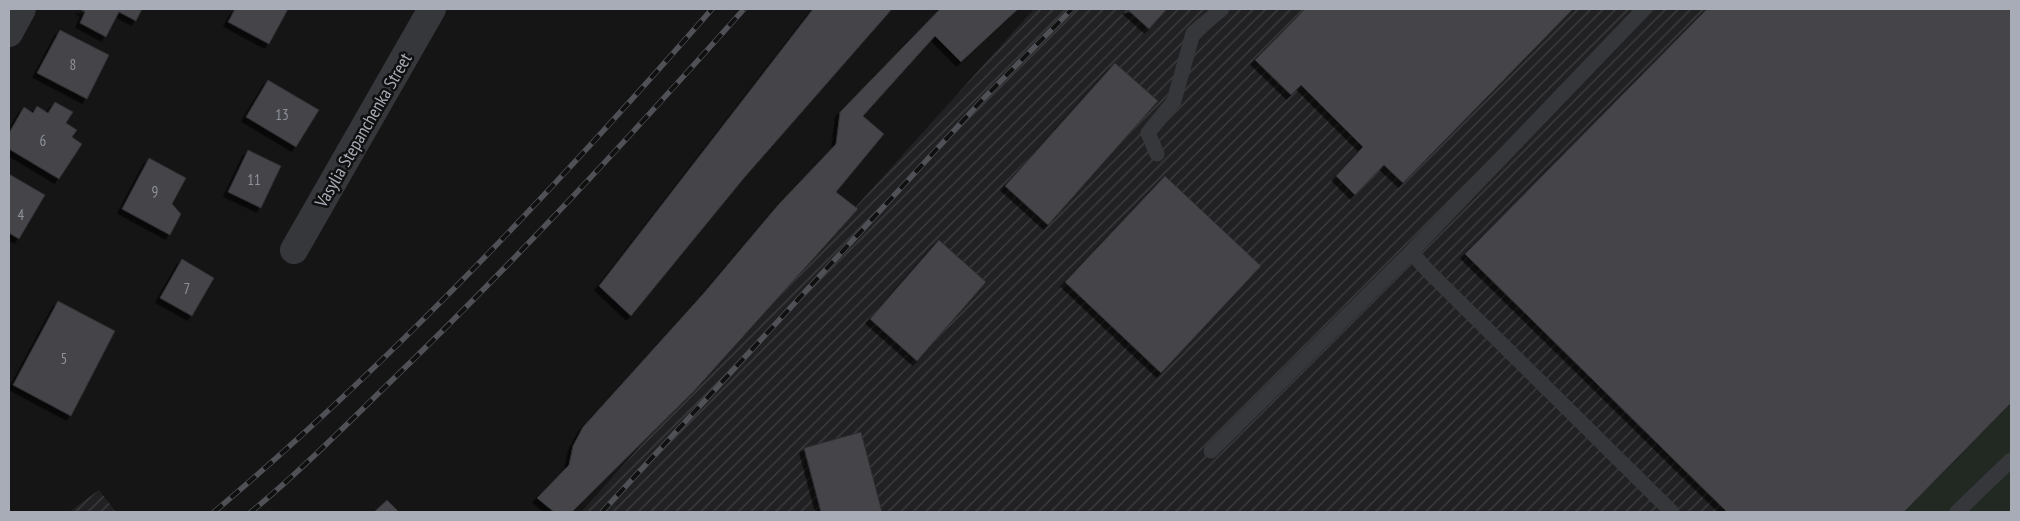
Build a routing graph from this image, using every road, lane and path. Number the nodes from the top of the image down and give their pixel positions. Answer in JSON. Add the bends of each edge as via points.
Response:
{"nodes":[{"id":1,"x":22,"y":9,"type":"edge"},
{"id":2,"x":432,"y":9,"type":"edge"},
{"id":3,"x":1222,"y":9,"type":"edge"},
{"id":4,"x":1644,"y":9,"type":"edge"},
{"id":5,"x":9,"y":33,"type":"edge"},
{"id":6,"x":1157,"y":154,"type":"dead end"},
{"id":7,"x":294,"y":250,"type":"dead end"},
{"id":8,"x":1411,"y":252,"type":"junction"},
{"id":9,"x":1211,"y":451,"type":"dead end"},
{"id":10,"x":2011,"y":460,"type":"edge"},
{"id":11,"x":1672,"y":512,"type":"edge"},
{"id":12,"x":1957,"y":512,"type":"edge"}],
"edges":[{"from":1,"to":5,"type":"street"},
{"from":2,"to":7,"type":"street","name":"Vasylia Stepanchenka Street"},
{"from":3,"to":6,"type":"lane","via":[[1193,33],[1174,101],[1148,133]]},
{"from":4,"to":8,"type":"lane"},
{"from":8,"to":9,"type":"lane"},
{"from":8,"to":11,"type":"lane"},
{"from":10,"to":12,"type":"lane"}]}
